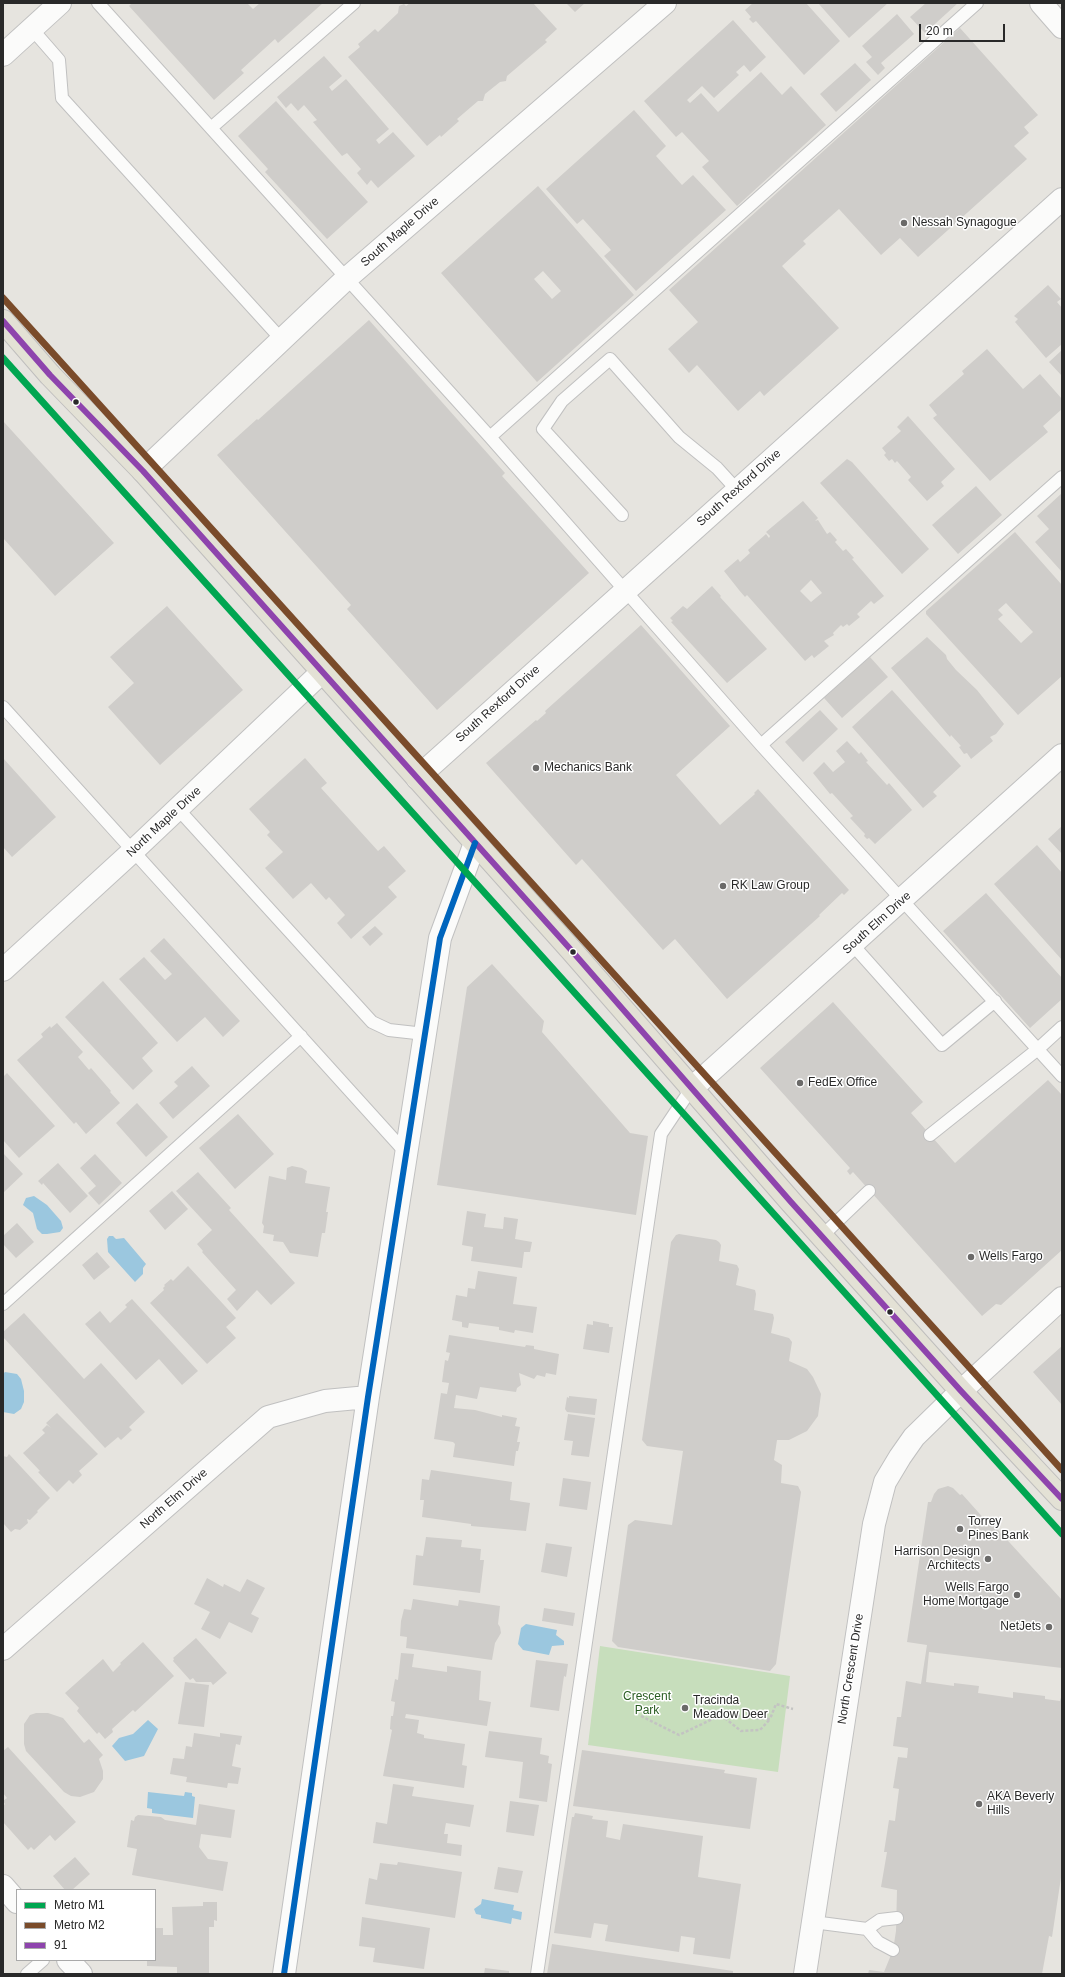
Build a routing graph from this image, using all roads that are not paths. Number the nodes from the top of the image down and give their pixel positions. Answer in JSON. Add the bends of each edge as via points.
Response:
{"nodes":[{"id":1,"x":60,"y":3,"type":"edge"},
{"id":2,"x":98,"y":3,"type":"edge"},
{"id":3,"x":354,"y":3,"type":"edge"},
{"id":4,"x":665,"y":3,"type":"edge"},
{"id":5,"x":977,"y":3,"type":"edge"},
{"id":6,"x":1041,"y":3,"type":"edge"},
{"id":7,"x":1062,"y":27,"type":"edge"},
{"id":8,"x":32,"y":29,"type":"junction"},
{"id":9,"x":3,"y":55,"type":"edge"},
{"id":10,"x":211,"y":128,"type":"junction"},
{"id":11,"x":1062,"y":199,"type":"edge"},
{"id":12,"x":348,"y":278,"type":"junction"},
{"id":13,"x":3,"y":321,"type":"edge"},
{"id":14,"x":282,"y":340,"type":"junction"},
{"id":15,"x":546,"y":387,"type":"junction"},
{"id":16,"x":562,"y":401,"type":"junction"},
{"id":17,"x":490,"y":437,"type":"junction"},
{"id":18,"x":143,"y":471,"type":"junction"},
{"id":19,"x":1062,"y":477,"type":"edge"},
{"id":20,"x":737,"y":490,"type":"junction"},
{"id":21,"x":622,"y":515,"type":"dead end"},
{"id":22,"x":625,"y":591,"type":"junction"},
{"id":23,"x":322,"y":672,"type":"junction"},
{"id":24,"x":3,"y":707,"type":"edge"},
{"id":25,"x":761,"y":745,"type":"junction"},
{"id":26,"x":1062,"y":755,"type":"edge"},
{"id":27,"x":417,"y":778,"type":"junction"},
{"id":28,"x":178,"y":809,"type":"junction"},
{"id":29,"x":475,"y":843,"type":"junction"},
{"id":30,"x":134,"y":852,"type":"junction"},
{"id":31,"x":903,"y":900,"type":"junction"},
{"id":32,"x":852,"y":944,"type":"junction"},
{"id":33,"x":3,"y":970,"type":"edge"},
{"id":34,"x":995,"y":1001,"type":"junction"},
{"id":35,"x":1062,"y":1027,"type":"edge"},
{"id":36,"x":425,"y":1034,"type":"junction"},
{"id":37,"x":300,"y":1036,"type":"junction"},
{"id":38,"x":1038,"y":1049,"type":"junction"},
{"id":39,"x":1062,"y":1076,"type":"edge"},
{"id":40,"x":691,"y":1089,"type":"junction"},
{"id":41,"x":930,"y":1135,"type":"dead end"},
{"id":42,"x":407,"y":1154,"type":"junction"},
{"id":43,"x":869,"y":1191,"type":"dead end"},
{"id":44,"x":822,"y":1236,"type":"junction"},
{"id":45,"x":1062,"y":1298,"type":"edge"},
{"id":46,"x":3,"y":1304,"type":"edge"},
{"id":47,"x":961,"y":1391,"type":"junction"},
{"id":48,"x":368,"y":1397,"type":"junction"},
{"id":49,"x":1062,"y":1499,"type":"edge"},
{"id":50,"x":3,"y":1649,"type":"edge"},
{"id":51,"x":3,"y":1886,"type":"edge"},
{"id":52,"x":16,"y":1901,"type":"edge"},
{"id":53,"x":897,"y":1918,"type":"dead end"},
{"id":54,"x":813,"y":1922,"type":"junction"},
{"id":55,"x":867,"y":1929,"type":"junction"},
{"id":56,"x":893,"y":1950,"type":"dead end"},
{"id":57,"x":42,"y":1961,"type":"edge"},
{"id":58,"x":69,"y":1961,"type":"edge"},
{"id":59,"x":28,"y":1974,"type":"edge"},
{"id":60,"x":81,"y":1974,"type":"edge"},
{"id":61,"x":284,"y":1974,"type":"edge"},
{"id":62,"x":537,"y":1974,"type":"edge"},
{"id":63,"x":806,"y":1974,"type":"edge"}],
"edges":[{"from":1,"to":8,"type":"street"},
{"from":2,"to":10,"type":"lane"},
{"from":3,"to":10,"type":"lane"},
{"from":4,"to":12,"type":"street","name":"South Maple Drive"},
{"from":5,"to":15,"type":"lane"},
{"from":6,"to":7,"type":"street"},
{"from":8,"to":9,"type":"street"},
{"from":8,"to":14,"type":"lane","via":[[59,60],[62,98]]},
{"from":10,"to":12,"type":"lane"},
{"from":11,"to":20,"type":"street","name":"South Rexford Drive"},
{"from":12,"to":14,"type":"street","name":"South Maple Drive"},
{"from":12,"to":17,"type":"lane"},
{"from":13,"to":18,"type":"main road","via":[[50,375]]},
{"from":14,"to":18,"type":"street","name":"South Maple Drive"},
{"from":15,"to":16,"type":"lane"},
{"from":15,"to":17,"type":"lane"},
{"from":16,"to":20,"type":"lane","via":[[610,359],[679,437],[717,468]]},
{"from":16,"to":21,"type":"lane","via":[[543,429]]},
{"from":17,"to":22,"type":"lane"},
{"from":18,"to":23,"type":"main road"},
{"from":19,"to":25,"type":"lane"},
{"from":20,"to":22,"type":"street","name":"South Rexford Drive"},
{"from":22,"to":25,"type":"lane"},
{"from":22,"to":27,"type":"street","name":"South Rexford Drive"},
{"from":23,"to":27,"type":"main road"},
{"from":23,"to":28,"type":"street","name":"North Maple Drive"},
{"from":24,"to":30,"type":"lane"},
{"from":25,"to":31,"type":"lane"},
{"from":26,"to":31,"type":"street","name":"South Elm Drive"},
{"from":27,"to":29,"type":"main road"},
{"from":28,"to":30,"type":"street","name":"North Maple Drive"},
{"from":28,"to":36,"type":"lane","via":[[372,1022],[389,1030]]},
{"from":29,"to":36,"type":"street","via":[[440,938]]},
{"from":29,"to":40,"type":"main road"},
{"from":30,"to":33,"type":"street","name":"North Maple Drive"},
{"from":30,"to":37,"type":"lane"},
{"from":31,"to":32,"type":"street","name":"South Elm Drive"},
{"from":31,"to":34,"type":"lane"},
{"from":32,"to":34,"type":"lane","via":[[942,1045]]},
{"from":32,"to":40,"type":"street","name":"South Elm Drive"},
{"from":34,"to":38,"type":"lane"},
{"from":35,"to":38,"type":"lane"},
{"from":36,"to":42,"type":"street"},
{"from":37,"to":42,"type":"lane"},
{"from":37,"to":46,"type":"lane"},
{"from":38,"to":39,"type":"lane"},
{"from":38,"to":41,"type":"lane"},
{"from":40,"to":44,"type":"main road"},
{"from":40,"to":62,"type":"lane","via":[[661,1134]]},
{"from":42,"to":48,"type":"street"},
{"from":43,"to":44,"type":"lane"},
{"from":44,"to":47,"type":"main road"},
{"from":45,"to":47,"type":"street","name":"North Crescent Drive"},
{"from":47,"to":49,"type":"main road"},
{"from":47,"to":54,"type":"street","name":"North Crescent Drive","via":[[914,1437],[885,1482],[874,1524]]},
{"from":48,"to":50,"type":"street","name":"North Elm Drive","via":[[325,1401],[268,1418]]},
{"from":48,"to":61,"type":"street"},
{"from":51,"to":52,"type":"street"},
{"from":53,"to":55,"type":"lane","via":[[880,1920]]},
{"from":54,"to":55,"type":"lane"},
{"from":54,"to":63,"type":"street","name":"North Crescent Drive"},
{"from":55,"to":56,"type":"lane","via":[[878,1942]]},
{"from":57,"to":59,"type":"lane"},
{"from":58,"to":60,"type":"street"}]}
